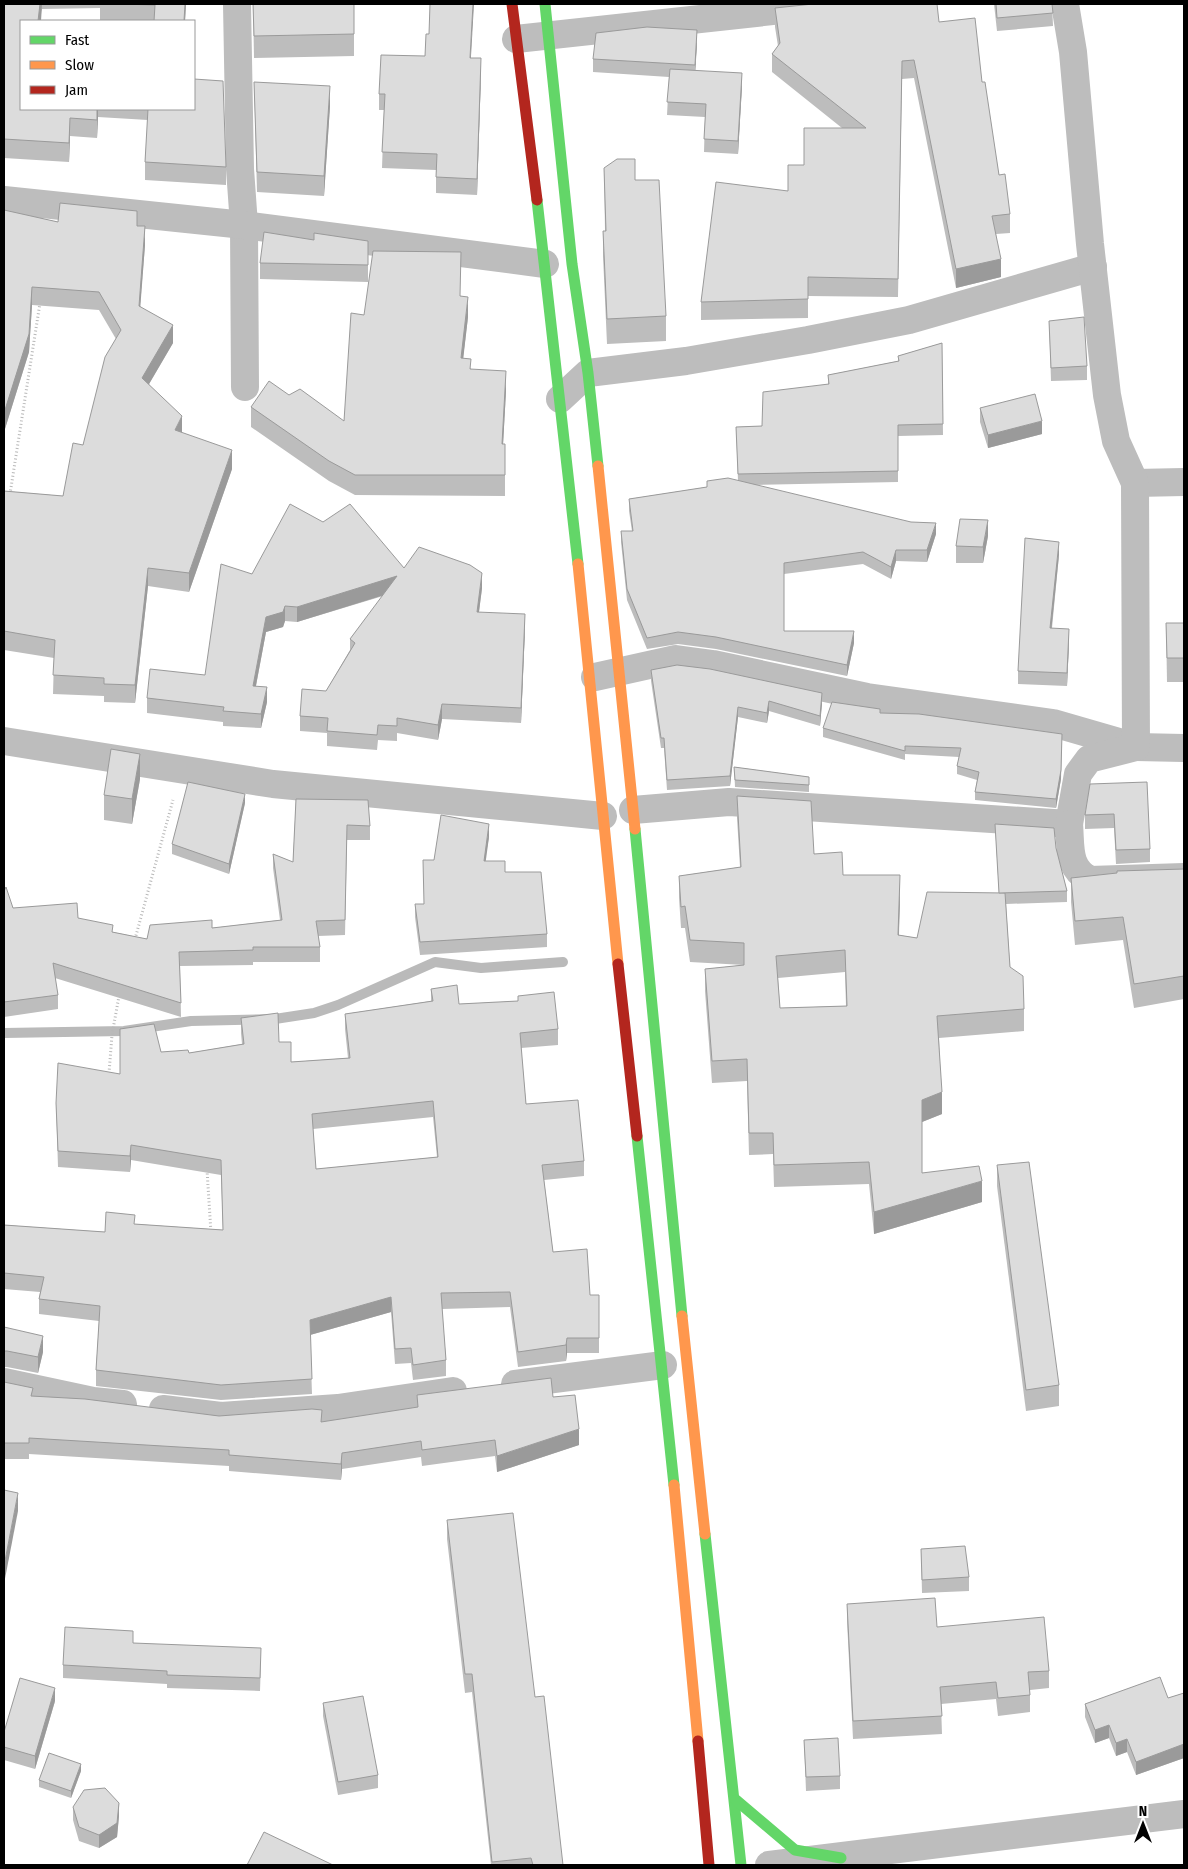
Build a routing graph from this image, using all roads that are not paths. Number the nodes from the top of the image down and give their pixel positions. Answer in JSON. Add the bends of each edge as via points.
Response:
{"nodes":[{"id":1,"x":237,"y":4,"type":"edge"},
{"id":2,"x":512,"y":4,"type":"edge"},
{"id":3,"x":545,"y":4,"type":"edge"},
{"id":4,"x":838,"y":4,"type":"edge"},
{"id":5,"x":1065,"y":4,"type":"edge"},
{"id":6,"x":549,"y":35,"type":"junction"},
{"id":7,"x":516,"y":39,"type":"junction"},
{"id":8,"x":4,"y":200,"type":"edge"},
{"id":9,"x":244,"y":225,"type":"junction"},
{"id":10,"x":545,"y":264,"type":"junction"},
{"id":11,"x":1093,"y":267,"type":"junction"},
{"id":12,"x":588,"y":374,"type":"junction"},
{"id":13,"x":245,"y":387,"type":"dead end"},
{"id":14,"x":560,"y":399,"type":"junction"},
{"id":15,"x":1184,"y":482,"type":"edge"},
{"id":16,"x":1135,"y":483,"type":"junction"},
{"id":17,"x":618,"y":672,"type":"junction"},
{"id":18,"x":591,"y":678,"type":"junction"},
{"id":19,"x":4,"y":741,"type":"edge"},
{"id":20,"x":1136,"y":747,"type":"junction"},
{"id":21,"x":1184,"y":748,"type":"edge"},
{"id":22,"x":633,"y":810,"type":"junction"},
{"id":23,"x":603,"y":816,"type":"junction"},
{"id":24,"x":1069,"y":824,"type":"junction"},
{"id":25,"x":1184,"y":877,"type":"edge"},
{"id":26,"x":663,"y":1365,"type":"junction"},
{"id":27,"x":4,"y":1382,"type":"edge"},
{"id":28,"x":736,"y":1800,"type":"junction"},
{"id":29,"x":1184,"y":1814,"type":"edge"},
{"id":30,"x":841,"y":1858,"type":"junction"},
{"id":31,"x":709,"y":1865,"type":"edge"},
{"id":32,"x":741,"y":1865,"type":"edge"},
{"id":33,"x":770,"y":1865,"type":"edge"}],
"edges":[{"from":1,"to":9,"type":"street"},
{"from":2,"to":7,"type":"street"},
{"from":3,"to":6,"type":"street"},
{"from":4,"to":6,"type":"street"},
{"from":5,"to":11,"type":"street","via":[[1073,52]]},
{"from":6,"to":7,"type":"street"},
{"from":6,"to":12,"type":"street","via":[[572,264]]},
{"from":7,"to":10,"type":"street"},
{"from":8,"to":9,"type":"street"},
{"from":9,"to":10,"type":"street"},
{"from":9,"to":13,"type":"street"},
{"from":10,"to":14,"type":"street"},
{"from":11,"to":12,"type":"street","via":[[908,320],[752,350]]},
{"from":11,"to":16,"type":"street","via":[[1116,441]]},
{"from":12,"to":14,"type":"street"},
{"from":12,"to":17,"type":"street"},
{"from":14,"to":18,"type":"street"},
{"from":15,"to":16,"type":"street"},
{"from":16,"to":20,"type":"street"},
{"from":17,"to":18,"type":"street"},
{"from":17,"to":20,"type":"street","via":[[676,659],[713,664],[867,698],[1053,723]]},
{"from":17,"to":22,"type":"street"},
{"from":18,"to":23,"type":"street"},
{"from":19,"to":23,"type":"street","via":[[272,784]]},
{"from":20,"to":21,"type":"street"},
{"from":20,"to":24,"type":"street","via":[[1089,759],[1078,774]]},
{"from":22,"to":24,"type":"street","via":[[729,802]]},
{"from":22,"to":28,"type":"street","via":[[689,1383]]},
{"from":23,"to":26,"type":"street"},
{"from":24,"to":25,"type":"street","via":[[1073,863],[1078,874],[1090,880]]},
{"from":26,"to":27,"type":"street","via":[[338,1408],[221,1416],[93,1401]]},
{"from":26,"to":31,"type":"street"},
{"from":28,"to":30,"type":"street","via":[[796,1850]]},
{"from":28,"to":32,"type":"street"},
{"from":29,"to":30,"type":"street"},
{"from":30,"to":33,"type":"street"}]}
